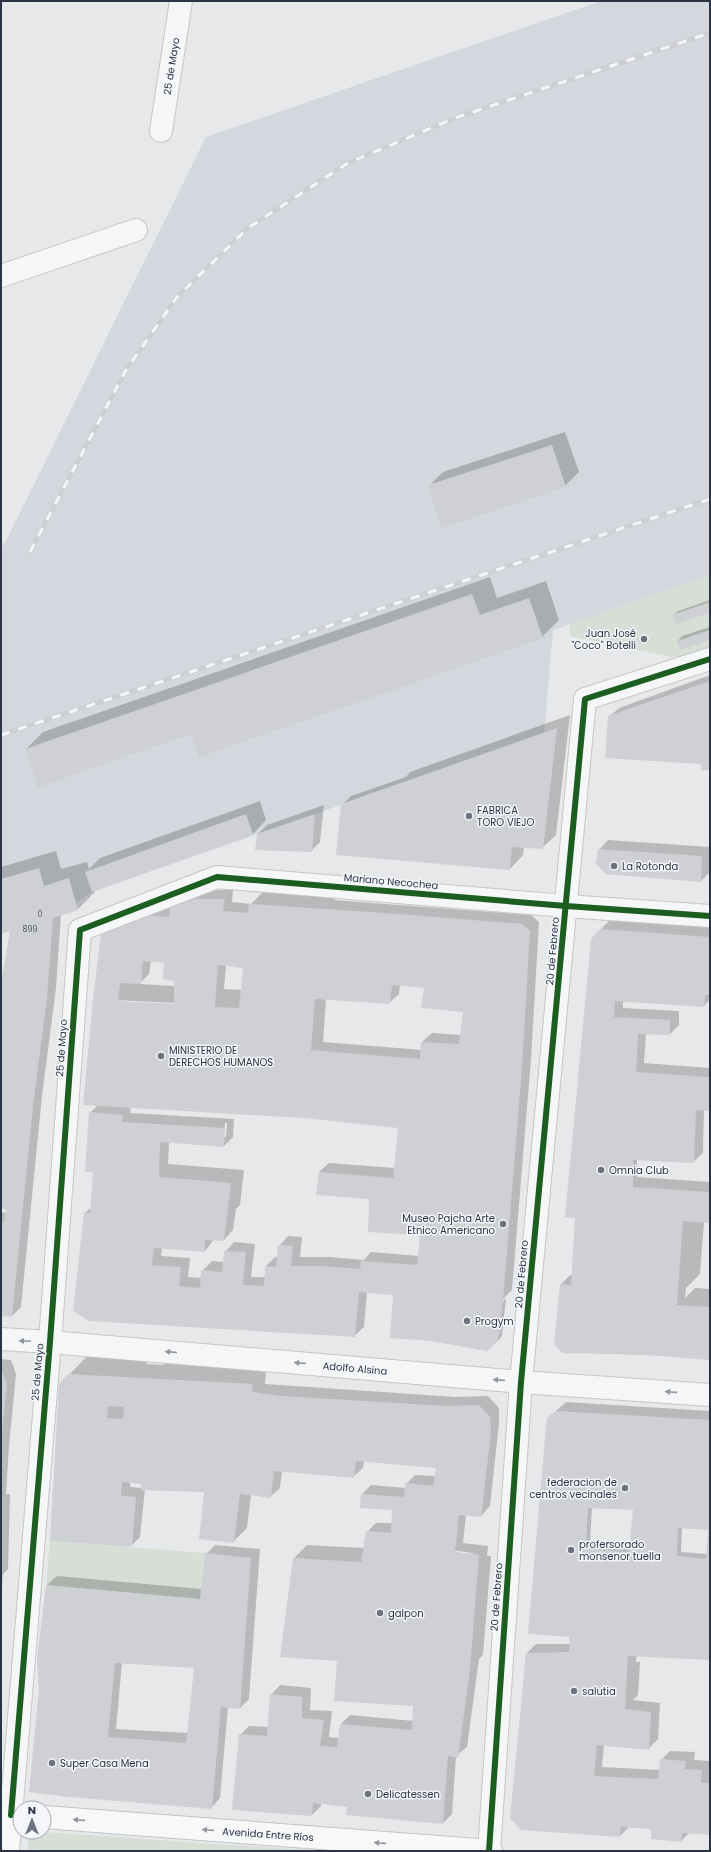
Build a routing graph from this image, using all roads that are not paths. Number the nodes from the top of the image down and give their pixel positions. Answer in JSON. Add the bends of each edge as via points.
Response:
{"nodes":[{"id":1,"x":181,"y":1,"type":"edge"},
{"id":2,"x":161,"y":130,"type":"dead end"},
{"id":3,"x":136,"y":230,"type":"dead end"},
{"id":4,"x":1,"y":276,"type":"edge"},
{"id":5,"x":710,"y":659,"type":"edge"},
{"id":6,"x":566,"y":906,"type":"junction"},
{"id":7,"x":710,"y":916,"type":"edge"},
{"id":8,"x":80,"y":930,"type":"joint"},
{"id":9,"x":1,"y":1339,"type":"edge"},
{"id":10,"x":50,"y":1342,"type":"junction"},
{"id":11,"x":521,"y":1382,"type":"junction"},
{"id":12,"x":710,"y":1395,"type":"edge"},
{"id":13,"x":11,"y":1815,"type":"edge"},
{"id":14,"x":52,"y":1818,"type":"edge"},
{"id":15,"x":8,"y":1851,"type":"edge"},
{"id":16,"x":489,"y":1851,"type":"edge"}],
"edges":[{"from":1,"to":2,"type":"street","name":"25 de Mayo"},
{"from":3,"to":4,"type":"street"},
{"from":5,"to":6,"type":"street","name":"20 de Febrero","via":[[585,699]]},
{"from":6,"to":7,"type":"street","name":"Mariano Necochea"},
{"from":6,"to":8,"type":"street","name":"Mariano Necochea","via":[[217,876]]},
{"from":6,"to":11,"type":"street","name":"20 de Febrero"},
{"from":8,"to":10,"type":"street","name":"25 de Mayo"},
{"from":10,"to":9,"type":"street","name":"Adolfo Alsina","one_way":true},
{"from":11,"to":10,"type":"street","name":"Adolfo Alsina","one_way":true},
{"from":10,"to":13,"type":"street","name":"25 de Mayo"},
{"from":12,"to":11,"type":"street","name":"Adolfo Alsina","one_way":true},
{"from":11,"to":16,"type":"street","name":"20 de Febrero"},
{"from":13,"to":15,"type":"main road","name":"25 de Mayo"},
{"from":16,"to":14,"type":"main road","name":"Avenida Entre Ríos","one_way":true}]}
